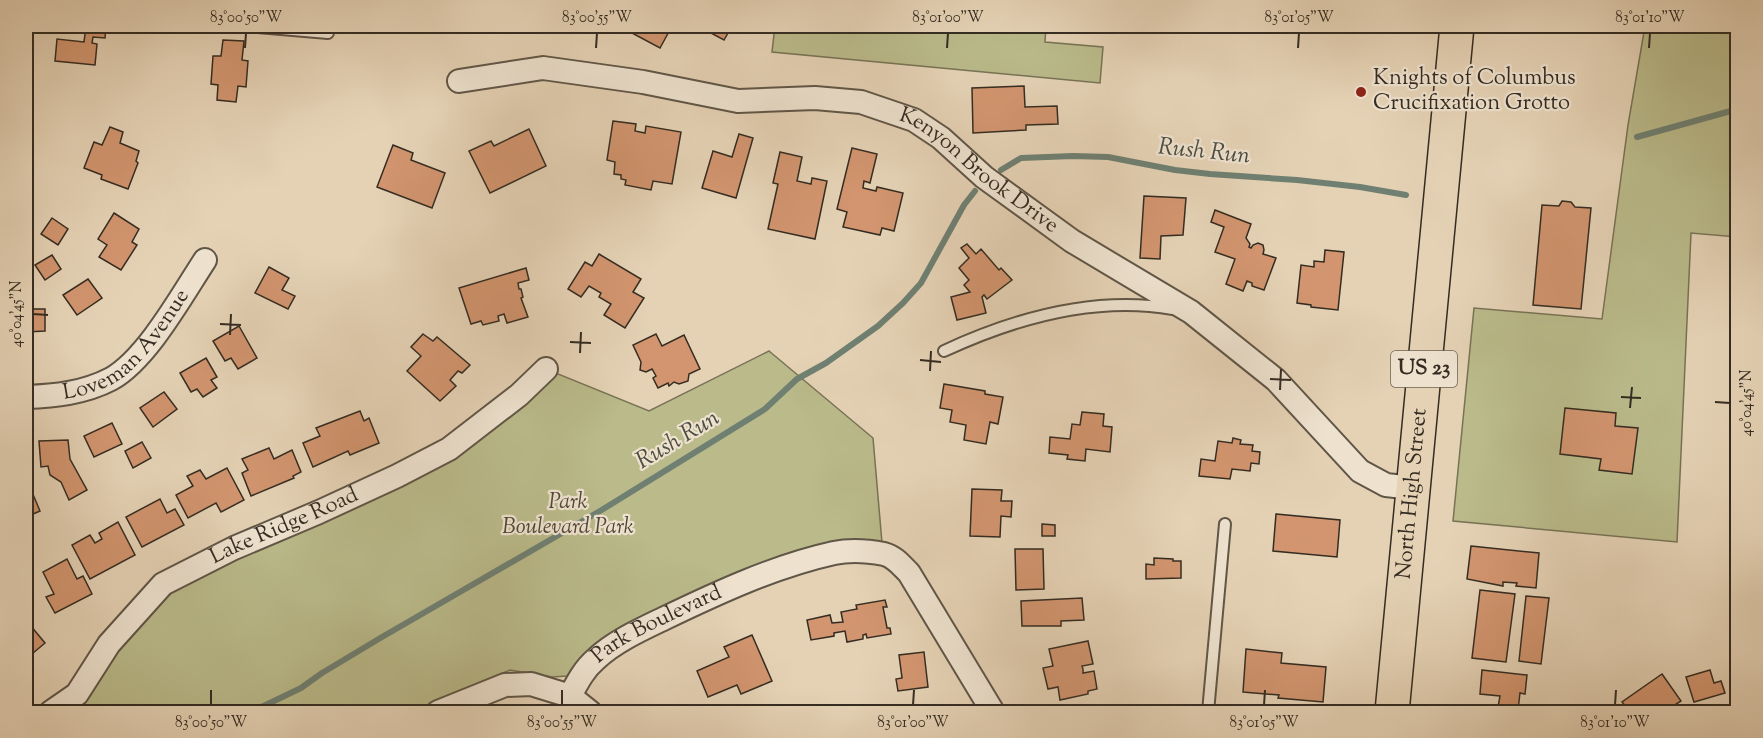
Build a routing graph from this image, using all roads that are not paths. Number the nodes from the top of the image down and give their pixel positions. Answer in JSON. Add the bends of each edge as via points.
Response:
{"nodes":[{"id":1,"x":245,"y":26,"type":"edge"},
{"id":2,"x":1457,"y":26,"type":"edge"},
{"id":3,"x":327,"y":33,"type":"dead end"},
{"id":4,"x":459,"y":81,"type":"dead end"},
{"id":5,"x":205,"y":260,"type":"dead end"},
{"id":6,"x":1191,"y":312,"type":"junction"},
{"id":7,"x":944,"y":351,"type":"dead end"},
{"id":8,"x":546,"y":369,"type":"dead end"},
{"id":9,"x":26,"y":397,"type":"edge"},
{"id":10,"x":1413,"y":488,"type":"junction"},
{"id":11,"x":1225,"y":524,"type":"dead end"},
{"id":12,"x":570,"y":696,"type":"junction"},
{"id":13,"x":51,"y":712,"type":"edge"},
{"id":14,"x":438,"y":712,"type":"edge"},
{"id":15,"x":590,"y":712,"type":"edge"},
{"id":16,"x":993,"y":712,"type":"edge"},
{"id":17,"x":1208,"y":712,"type":"edge"},
{"id":18,"x":1392,"y":712,"type":"edge"}],
"edges":[{"from":1,"to":3,"type":"lane"},
{"from":2,"to":10,"type":"main road","name":"North High Street","number":"US 23"},
{"from":4,"to":6,"type":"street","name":"Kenyon Brook Drive","via":[[543,68],[738,101],[816,98],[861,102],[914,120],[1072,242]]},
{"from":5,"to":9,"type":"street","name":"Loveman Avenue","via":[[153,339],[112,378],[57,396]]},
{"from":6,"to":7,"type":"lane","via":[[1145,304],[1091,306],[985,332]]},
{"from":6,"to":10,"type":"street","name":"Kenyon Brook Drive","via":[[1276,380],[1360,471],[1386,485]]},
{"from":8,"to":13,"type":"street","name":"Lake Ridge Road","via":[[519,395],[448,449],[163,584],[110,644],[77,694]]},
{"from":10,"to":18,"type":"main road","name":"North High Street","number":"US 23"},
{"from":11,"to":17,"type":"lane"},
{"from":12,"to":14,"type":"street","via":[[531,684],[505,685]]},
{"from":12,"to":15,"type":"street"},
{"from":12,"to":16,"type":"street","name":"Park Boulevard","via":[[596,658],[641,630],[699,602],[789,565],[836,553],[871,552],[887,555],[909,573]]}]}
